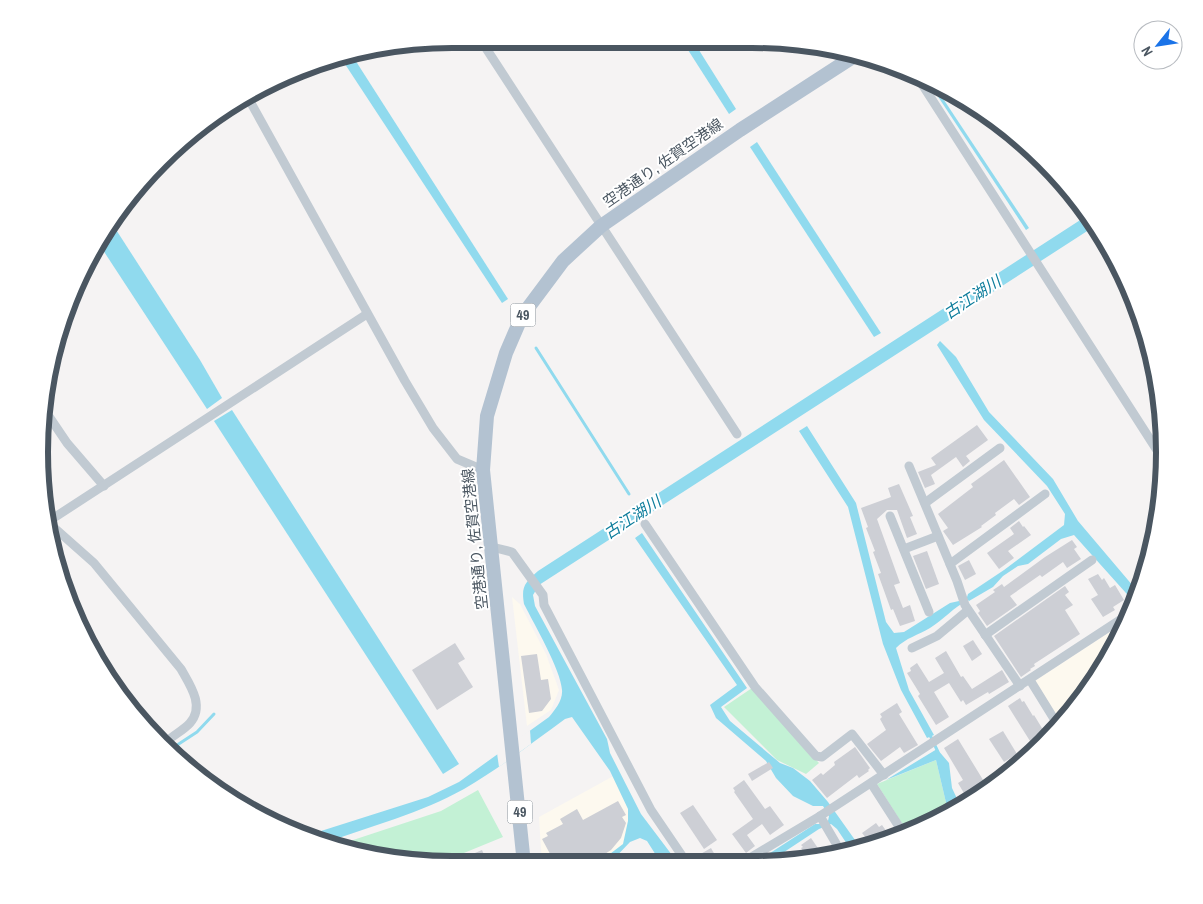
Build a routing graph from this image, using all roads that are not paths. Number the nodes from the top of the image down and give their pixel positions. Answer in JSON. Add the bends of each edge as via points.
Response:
{"nodes":[{"id":1,"x":486,"y":48,"type":"edge"},
{"id":2,"x":849,"y":59,"type":"edge"},
{"id":3,"x":923,"y":86,"type":"edge"},
{"id":4,"x":250,"y":102,"type":"edge"},
{"id":5,"x":601,"y":226,"type":"junction"},
{"id":6,"x":367,"y":314,"type":"junction"},
{"id":7,"x":49,"y":416,"type":"edge"},
{"id":8,"x":737,"y":434,"type":"dead end"},
{"id":9,"x":1000,"y":448,"type":"dead end"},
{"id":10,"x":1156,"y":448,"type":"edge"},
{"id":11,"x":909,"y":466,"type":"dead end"},
{"id":12,"x":483,"y":470,"type":"junction"},
{"id":13,"x":104,"y":486,"type":"junction"},
{"id":14,"x":1045,"y":494,"type":"dead end"},
{"id":15,"x":925,"y":503,"type":"junction"},
{"id":16,"x":890,"y":516,"type":"dead end"},
{"id":17,"x":53,"y":521,"type":"edge"},
{"id":18,"x":645,"y":524,"type":"dead end"},
{"id":19,"x":54,"y":527,"type":"edge"},
{"id":20,"x":938,"y":536,"type":"junction"},
{"id":21,"x":492,"y":547,"type":"junction"},
{"id":22,"x":904,"y":549,"type":"junction"},
{"id":23,"x":1092,"y":560,"type":"dead end"},
{"id":24,"x":950,"y":564,"type":"junction"},
{"id":25,"x":964,"y":605,"type":"junction"},
{"id":26,"x":929,"y":612,"type":"dead end"},
{"id":27,"x":1119,"y":621,"type":"edge"},
{"id":28,"x":986,"y":635,"type":"junction"},
{"id":29,"x":912,"y":648,"type":"dead end"},
{"id":30,"x":1030,"y":680,"type":"junction"},
{"id":31,"x":1020,"y":686,"type":"junction"},
{"id":32,"x":1054,"y":720,"type":"edge"},
{"id":33,"x":168,"y":740,"type":"edge"},
{"id":34,"x":884,"y":775,"type":"junction"},
{"id":35,"x":872,"y":783,"type":"junction"},
{"id":36,"x":826,"y":817,"type":"junction"},
{"id":37,"x":900,"y":828,"type":"edge"},
{"id":38,"x":839,"y":847,"type":"edge"},
{"id":39,"x":523,"y":856,"type":"edge"},
{"id":40,"x":683,"y":856,"type":"edge"},
{"id":41,"x":754,"y":856,"type":"edge"}],
"edges":[{"from":1,"to":5,"type":"street"},
{"from":2,"to":5,"type":"main road","name":"空港通り, 佐賀空港線","number":"49"},
{"from":3,"to":10,"type":"street"},
{"from":4,"to":6,"type":"street"},
{"from":5,"to":8,"type":"street"},
{"from":5,"to":12,"type":"main road","name":"空港通り, 佐賀空港線","number":"49","via":[[563,261],[522,316],[506,353],[488,416]]},
{"from":6,"to":12,"type":"street","via":[[433,428],[457,459]]},
{"from":6,"to":13,"type":"street"},
{"from":7,"to":13,"type":"street","via":[[67,443]]},
{"from":9,"to":15,"type":"street"},
{"from":11,"to":15,"type":"street"},
{"from":12,"to":21,"type":"main road","name":"空港通り, 佐賀空港線","number":"49"},
{"from":13,"to":17,"type":"street"},
{"from":14,"to":24,"type":"street"},
{"from":15,"to":20,"type":"street"},
{"from":16,"to":22,"type":"street"},
{"from":18,"to":34,"type":"street","via":[[754,687],[816,756],[822,757],[852,734]]},
{"from":19,"to":33,"type":"street","via":[[94,563],[181,669],[192,689],[195,715],[189,724]]},
{"from":20,"to":22,"type":"street"},
{"from":20,"to":24,"type":"street"},
{"from":21,"to":39,"type":"main road","name":"空港通り, 佐賀空港線","number":"49"},
{"from":21,"to":40,"type":"street","via":[[512,552],[543,595],[544,605],[651,810]]},
{"from":22,"to":26,"type":"street"},
{"from":23,"to":28,"type":"street"},
{"from":24,"to":25,"type":"street"},
{"from":25,"to":28,"type":"street"},
{"from":25,"to":29,"type":"street","via":[[936,636]]},
{"from":27,"to":30,"type":"street"},
{"from":28,"to":31,"type":"street"},
{"from":30,"to":31,"type":"street"},
{"from":30,"to":32,"type":"street"},
{"from":31,"to":34,"type":"street"},
{"from":34,"to":35,"type":"street"},
{"from":35,"to":36,"type":"street"},
{"from":35,"to":37,"type":"street"},
{"from":36,"to":38,"type":"street"},
{"from":36,"to":41,"type":"street"}]}
